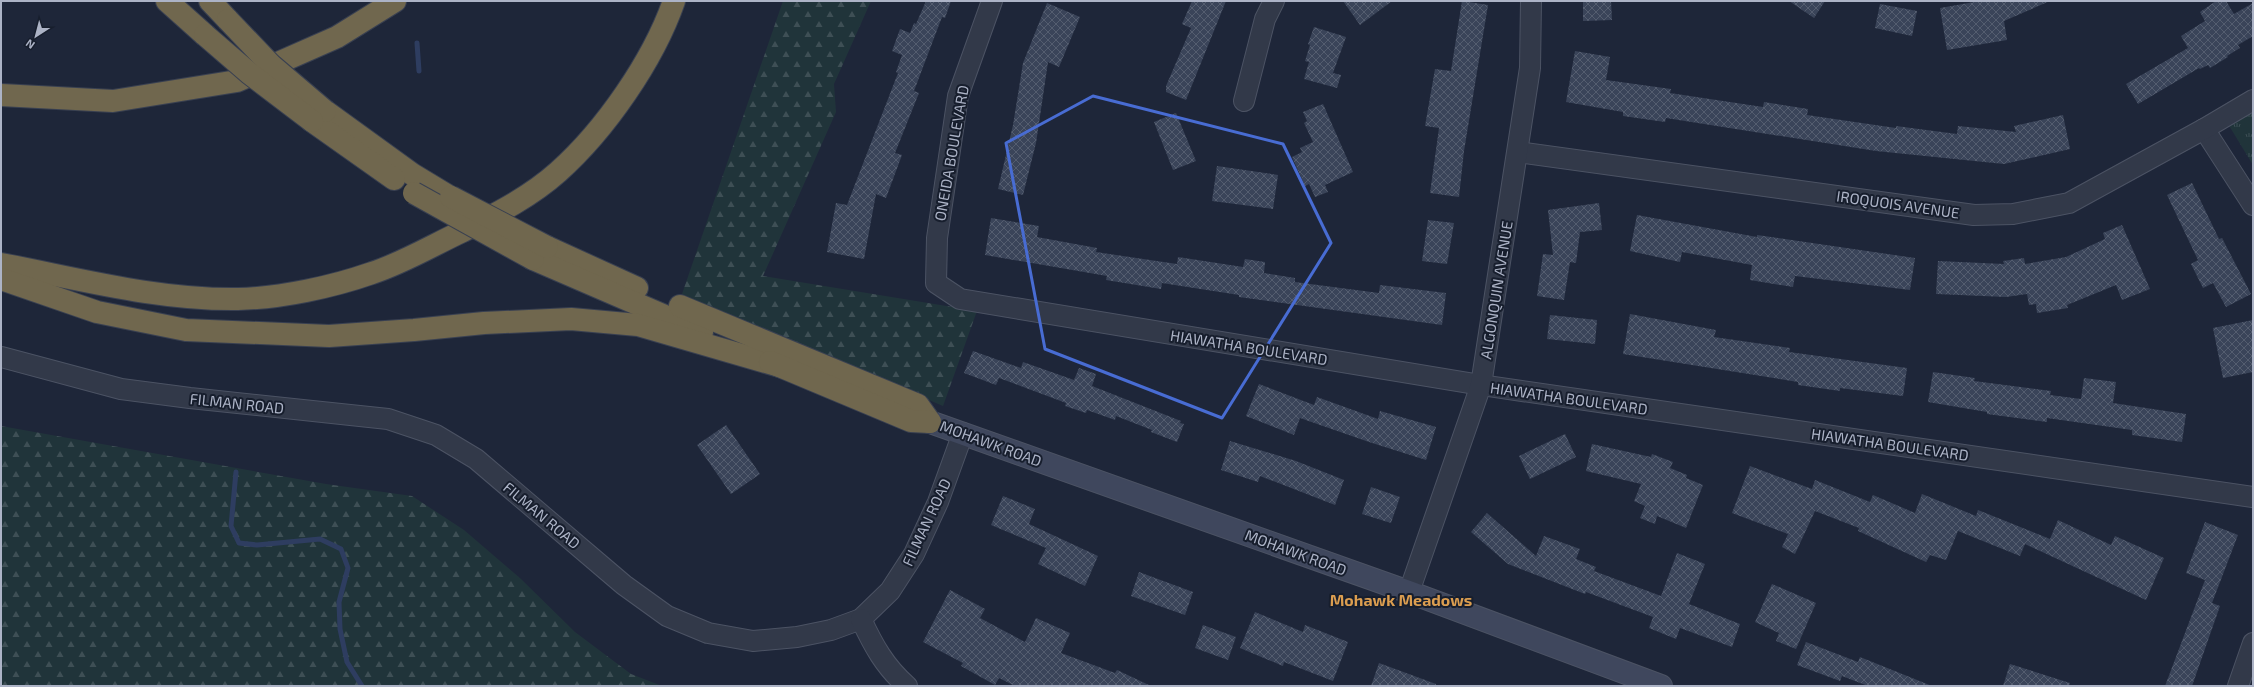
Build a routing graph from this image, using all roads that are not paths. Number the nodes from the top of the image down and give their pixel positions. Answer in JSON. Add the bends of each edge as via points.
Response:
{"nodes":[{"id":1,"x":167,"y":1,"type":"edge"},
{"id":2,"x":210,"y":1,"type":"edge"},
{"id":3,"x":395,"y":1,"type":"edge"},
{"id":4,"x":674,"y":1,"type":"edge"},
{"id":5,"x":992,"y":1,"type":"edge"},
{"id":6,"x":1274,"y":1,"type":"edge"},
{"id":7,"x":1531,"y":1,"type":"edge"},
{"id":8,"x":1,"y":95,"type":"edge"},
{"id":9,"x":1244,"y":100,"type":"dead end"},
{"id":10,"x":2253,"y":100,"type":"edge"},
{"id":11,"x":318,"y":116,"type":"junction"},
{"id":12,"x":2204,"y":130,"type":"junction"},
{"id":13,"x":1518,"y":152,"type":"junction"},
{"id":14,"x":2253,"y":205,"type":"edge"},
{"id":15,"x":937,"y":238,"type":"joint"},
{"id":16,"x":540,"y":253,"type":"junction"},
{"id":17,"x":1,"y":264,"type":"edge"},
{"id":18,"x":1,"y":279,"type":"edge"},
{"id":19,"x":1,"y":357,"type":"edge"},
{"id":20,"x":783,"y":367,"type":"junction"},
{"id":21,"x":1481,"y":385,"type":"junction"},
{"id":22,"x":930,"y":422,"type":"junction"},
{"id":23,"x":963,"y":434,"type":"junction"},
{"id":24,"x":2253,"y":497,"type":"edge"},
{"id":25,"x":1409,"y":592,"type":"junction"},
{"id":26,"x":861,"y":619,"type":"junction"},
{"id":27,"x":2253,"y":643,"type":"edge"},
{"id":28,"x":907,"y":686,"type":"edge"},
{"id":29,"x":1661,"y":686,"type":"edge"},
{"id":30,"x":2238,"y":686,"type":"edge"}],
"edges":[{"from":1,"to":11,"type":"highway","bridge":true,"via":[[249,73]]},
{"from":2,"to":11,"type":"highway","bridge":true},
{"from":3,"to":8,"type":"highway","via":[[337,37],[237,81],[113,101]]},
{"from":4,"to":17,"type":"highway","via":[[654,46],[628,88],[598,132],[557,173],[520,201],[437,244],[373,273],[304,291],[240,299],[186,298],[98,285]]},
{"from":5,"to":15,"type":"street","name":"ONEIDA BOULEVARD","via":[[958,96]]},
{"from":6,"to":9,"type":"street","via":[[1265,19]]},
{"from":7,"to":13,"type":"street","name":"ALGONQUIN AVENUE","via":[[1530,68]]},
{"from":10,"to":12,"type":"street","name":"IROQUOIS AVENUE"},
{"from":11,"to":16,"type":"highway","bridge":true},
{"from":11,"to":16,"type":"highway","bridge":true,"via":[[342,144],[414,193]]},
{"from":12,"to":13,"type":"street","name":"IROQUOIS AVENUE","via":[[2069,203],[2014,214],[1974,215]]},
{"from":12,"to":14,"type":"street"},
{"from":13,"to":21,"type":"street","name":"ALGONQUIN AVENUE"},
{"from":15,"to":21,"type":"street","name":"HIAWATHA BOULEVARD","via":[[936,283],[960,299]]},
{"from":16,"to":20,"type":"highway"},
{"from":16,"to":22,"type":"highway","via":[[654,295],[918,405]]},
{"from":18,"to":20,"type":"highway","via":[[97,312],[186,330],[328,336],[484,323],[571,319],[638,325]]},
{"from":19,"to":26,"type":"street","name":"FILMAN ROAD","via":[[121,389],[388,419],[436,435],[476,459],[624,585],[667,616],[708,634],[753,641],[797,637],[831,630]]},
{"from":20,"to":22,"type":"highway","via":[[911,421]]},
{"from":21,"to":24,"type":"street","name":"HIAWATHA BOULEVARD"},
{"from":21,"to":25,"type":"street","name":"ALGONQUIN AVENUE"},
{"from":22,"to":23,"type":"main road","name":"MOHAWK ROAD"},
{"from":23,"to":25,"type":"main road","name":"MOHAWK ROAD"},
{"from":23,"to":26,"type":"street","name":"FILMAN ROAD","via":[[938,502],[914,554],[890,591]]},
{"from":25,"to":29,"type":"main road","name":"MOHAWK ROAD"},
{"from":26,"to":28,"type":"street","via":[[875,650],[896,677]]},
{"from":27,"to":30,"type":"street"}]}
